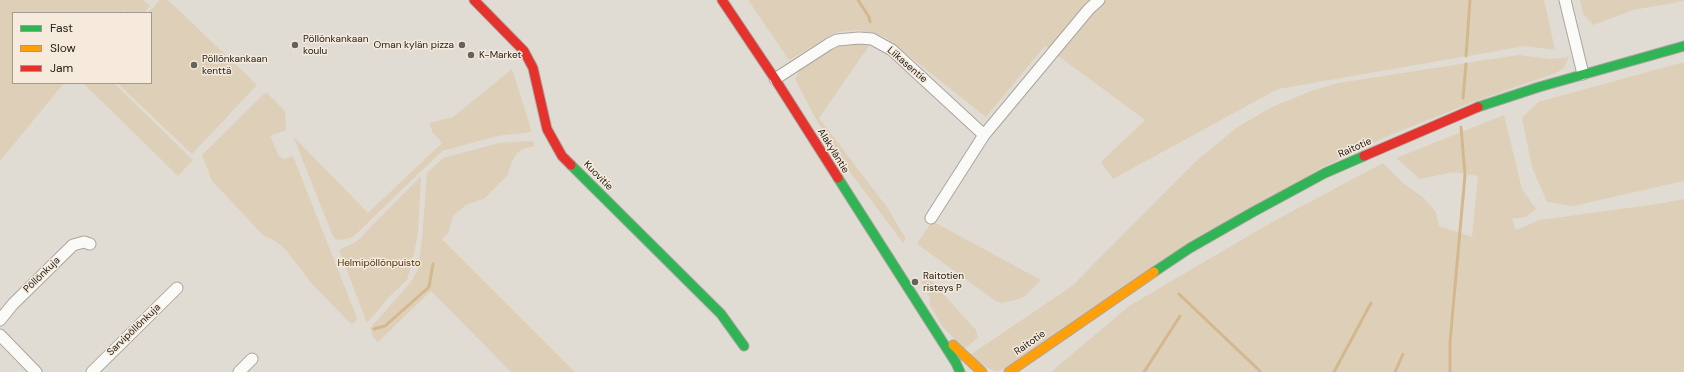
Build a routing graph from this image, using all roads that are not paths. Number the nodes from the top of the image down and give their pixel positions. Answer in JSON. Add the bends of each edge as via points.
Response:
{"nodes":[{"id":1,"x":474,"y":0,"type":"edge"},
{"id":2,"x":722,"y":0,"type":"edge"},
{"id":3,"x":1100,"y":0,"type":"edge"},
{"id":4,"x":1565,"y":0,"type":"edge"},
{"id":5,"x":1684,"y":46,"type":"edge"},
{"id":6,"x":1583,"y":74,"type":"junction"},
{"id":7,"x":775,"y":79,"type":"junction"},
{"id":8,"x":984,"y":135,"type":"junction"},
{"id":9,"x":932,"y":218,"type":"dead end"},
{"id":10,"x":90,"y":244,"type":"dead end"},
{"id":11,"x":177,"y":288,"type":"dead end"},
{"id":12,"x":924,"y":313,"type":"junction"},
{"id":13,"x":0,"y":320,"type":"edge"},
{"id":14,"x":1064,"y":333,"type":"junction"},
{"id":15,"x":0,"y":335,"type":"edge"},
{"id":16,"x":744,"y":346,"type":"dead end"},
{"id":17,"x":252,"y":359,"type":"dead end"},
{"id":18,"x":36,"y":372,"type":"edge"},
{"id":19,"x":92,"y":372,"type":"edge"},
{"id":20,"x":239,"y":372,"type":"edge"},
{"id":21,"x":960,"y":372,"type":"edge"},
{"id":22,"x":982,"y":372,"type":"edge"},
{"id":23,"x":1009,"y":372,"type":"edge"},
{"id":24,"x":1023,"y":372,"type":"edge"}],
"edges":[{"from":1,"to":16,"type":"main road","name":"Kuovitie","via":[[524,51],[533,68],[547,129],[562,156],[721,314]]},
{"from":2,"to":7,"type":"main road","name":"Alakyläntie"},
{"from":3,"to":8,"type":"street","via":[[1089,9]]},
{"from":4,"to":6,"type":"street"},
{"from":5,"to":6,"type":"main road","name":"Raitotie"},
{"from":6,"to":14,"type":"main road","name":"Raitotie","via":[[1473,109],[1325,174],[1190,248]]},
{"from":7,"to":8,"type":"street","name":"Liikasentie","via":[[837,40],[872,39],[892,50]]},
{"from":7,"to":12,"type":"main road","name":"Alakyläntie"},
{"from":8,"to":9,"type":"street"},
{"from":10,"to":13,"type":"street","name":"Pöllönkuja","via":[[84,242],[73,245]]},
{"from":11,"to":19,"type":"street","name":"Sarvipöllönkuja"},
{"from":12,"to":21,"type":"main road","name":"Alakyläntie"},
{"from":12,"to":22,"type":"main road","name":"Alakyläntie","via":[[964,357]]},
{"from":14,"to":23,"type":"main road","name":"Raitotie"},
{"from":14,"to":24,"type":"main road","name":"Raitotie"},
{"from":15,"to":18,"type":"street"},
{"from":17,"to":20,"type":"street"}]}
